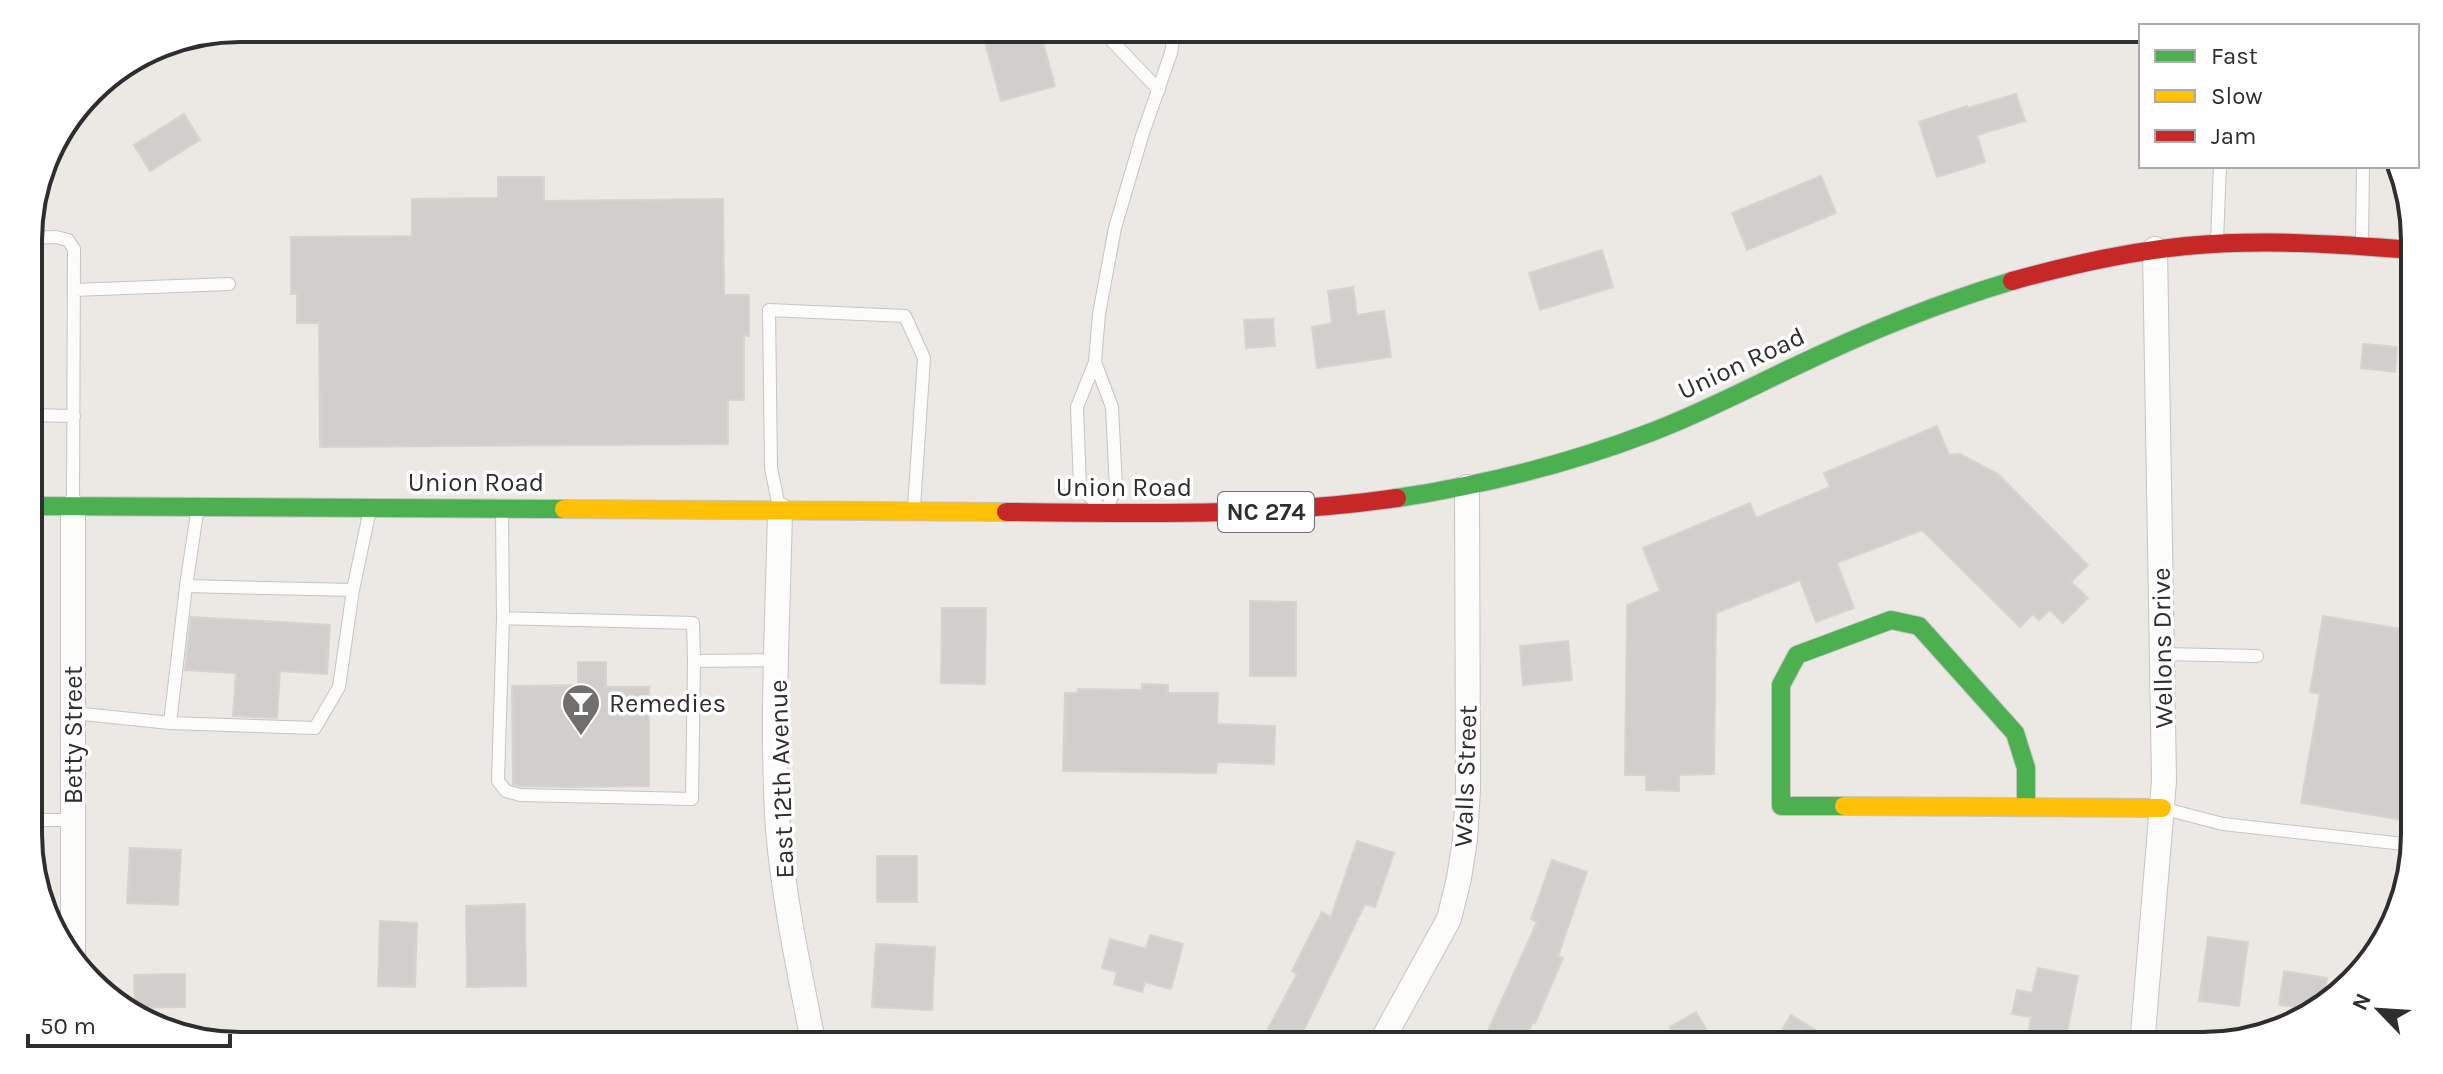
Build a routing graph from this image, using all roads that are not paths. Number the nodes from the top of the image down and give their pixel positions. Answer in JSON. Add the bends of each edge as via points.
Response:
{"nodes":[{"id":1,"x":1113,"y":42,"type":"edge"},
{"id":2,"x":1173,"y":42,"type":"edge"},
{"id":3,"x":1159,"y":90,"type":"junction"},
{"id":4,"x":2220,"y":168,"type":"edge"},
{"id":5,"x":2363,"y":168,"type":"edge"},
{"id":6,"x":42,"y":238,"type":"edge"},
{"id":7,"x":2217,"y":244,"type":"junction"},
{"id":8,"x":2362,"y":246,"type":"junction"},
{"id":9,"x":2155,"y":249,"type":"junction"},
{"id":10,"x":2401,"y":249,"type":"edge"},
{"id":11,"x":229,"y":284,"type":"dead end"},
{"id":12,"x":74,"y":290,"type":"junction"},
{"id":13,"x":1095,"y":362,"type":"junction"},
{"id":14,"x":42,"y":415,"type":"edge"},
{"id":15,"x":74,"y":416,"type":"junction"},
{"id":16,"x":1467,"y":487,"type":"junction"},
{"id":17,"x":42,"y":506,"type":"edge"},
{"id":18,"x":73,"y":506,"type":"junction"},
{"id":19,"x":198,"y":506,"type":"junction"},
{"id":20,"x":370,"y":507,"type":"junction"},
{"id":21,"x":502,"y":508,"type":"junction"},
{"id":22,"x":780,"y":510,"type":"junction"},
{"id":23,"x":913,"y":511,"type":"junction"},
{"id":24,"x":1106,"y":512,"type":"junction"},
{"id":25,"x":186,"y":586,"type":"junction"},
{"id":26,"x":353,"y":590,"type":"junction"},
{"id":27,"x":503,"y":618,"type":"junction"},
{"id":28,"x":2162,"y":654,"type":"junction"},
{"id":29,"x":2257,"y":656,"type":"dead end"},
{"id":30,"x":777,"y":660,"type":"junction"},
{"id":31,"x":694,"y":661,"type":"junction"},
{"id":32,"x":73,"y":713,"type":"junction"},
{"id":33,"x":170,"y":723,"type":"junction"},
{"id":34,"x":2026,"y":807,"type":"junction"},
{"id":35,"x":2162,"y":808,"type":"junction"},
{"id":36,"x":42,"y":820,"type":"edge"},
{"id":37,"x":73,"y":820,"type":"junction"},
{"id":38,"x":2401,"y":844,"type":"edge"},
{"id":39,"x":73,"y":939,"type":"edge"},
{"id":40,"x":811,"y":1032,"type":"edge"},
{"id":41,"x":1387,"y":1032,"type":"edge"},
{"id":42,"x":2143,"y":1032,"type":"edge"}],
"edges":[{"from":1,"to":3,"type":"lane"},
{"from":2,"to":3,"type":"lane"},
{"from":3,"to":13,"type":"lane","via":[[1115,228]]},
{"from":4,"to":7,"type":"lane"},
{"from":5,"to":8,"type":"lane"},
{"from":6,"to":12,"type":"lane","via":[[68,240],[74,249]]},
{"from":7,"to":8,"type":"main road","name":"Union Road","number":"NC 274"},
{"from":7,"to":9,"type":"main road","name":"Union Road","number":"NC 274"},
{"from":8,"to":10,"type":"main road","name":"Union Road","number":"NC 274"},
{"from":9,"to":16,"type":"main road","name":"Union Road","number":"NC 274","via":[[2004,284],[1902,320],[1628,442]]},
{"from":9,"to":28,"type":"street","name":"Wellons Drive"},
{"from":11,"to":12,"type":"lane"},
{"from":12,"to":15,"type":"lane"},
{"from":13,"to":24,"type":"lane","via":[[1112,407],[1116,487]]},
{"from":13,"to":24,"type":"lane","via":[[1077,407],[1080,487]]},
{"from":14,"to":15,"type":"lane"},
{"from":15,"to":18,"type":"lane"},
{"from":16,"to":24,"type":"main road","name":"Union Road","number":"NC 274","via":[[1364,504],[1268,512]]},
{"from":16,"to":41,"type":"street","name":"Walls Street","via":[[1465,840],[1449,919]]},
{"from":17,"to":18,"type":"main road","name":"Union Road","number":"NC 274"},
{"from":18,"to":19,"type":"main road","name":"Union Road","number":"NC 274"},
{"from":18,"to":32,"type":"street","name":"Betty Street"},
{"from":19,"to":20,"type":"main road","name":"Union Road","number":"NC 274"},
{"from":19,"to":25,"type":"lane"},
{"from":20,"to":21,"type":"main road","name":"Union Road","number":"NC 274"},
{"from":20,"to":26,"type":"lane"},
{"from":21,"to":22,"type":"main road","name":"Union Road","number":"NC 274"},
{"from":21,"to":27,"type":"lane"},
{"from":22,"to":23,"type":"main road","name":"Union Road","number":"NC 274"},
{"from":22,"to":23,"type":"lane","via":[[771,468],[769,310],[905,316],[924,358]]},
{"from":22,"to":30,"type":"street","name":"East 12th Avenue"},
{"from":23,"to":24,"type":"main road","name":"Union Road","number":"NC 274"},
{"from":25,"to":26,"type":"lane"},
{"from":25,"to":33,"type":"lane"},
{"from":26,"to":33,"type":"lane","via":[[339,687],[315,728]]},
{"from":27,"to":31,"type":"lane","via":[[693,623]]},
{"from":27,"to":31,"type":"lane","via":[[498,781],[506,791],[520,795],[692,799]]},
{"from":28,"to":29,"type":"lane"},
{"from":28,"to":35,"type":"street","name":"Wellons Drive"},
{"from":30,"to":31,"type":"lane"},
{"from":30,"to":40,"type":"street","name":"East 12th Avenue","via":[[778,826]]},
{"from":32,"to":33,"type":"lane"},
{"from":32,"to":37,"type":"street","name":"Betty Street"},
{"from":34,"to":34,"type":"main road","via":[[1781,806],[1781,685],[1797,655],[1891,620],[1919,626],[2015,733],[2026,768]]},
{"from":34,"to":35,"type":"main road"},
{"from":35,"to":38,"type":"lane","via":[[2223,824]]},
{"from":35,"to":42,"type":"street","name":"Wellons Drive"},
{"from":36,"to":37,"type":"lane"},
{"from":37,"to":39,"type":"street","name":"Betty Street"}]}
